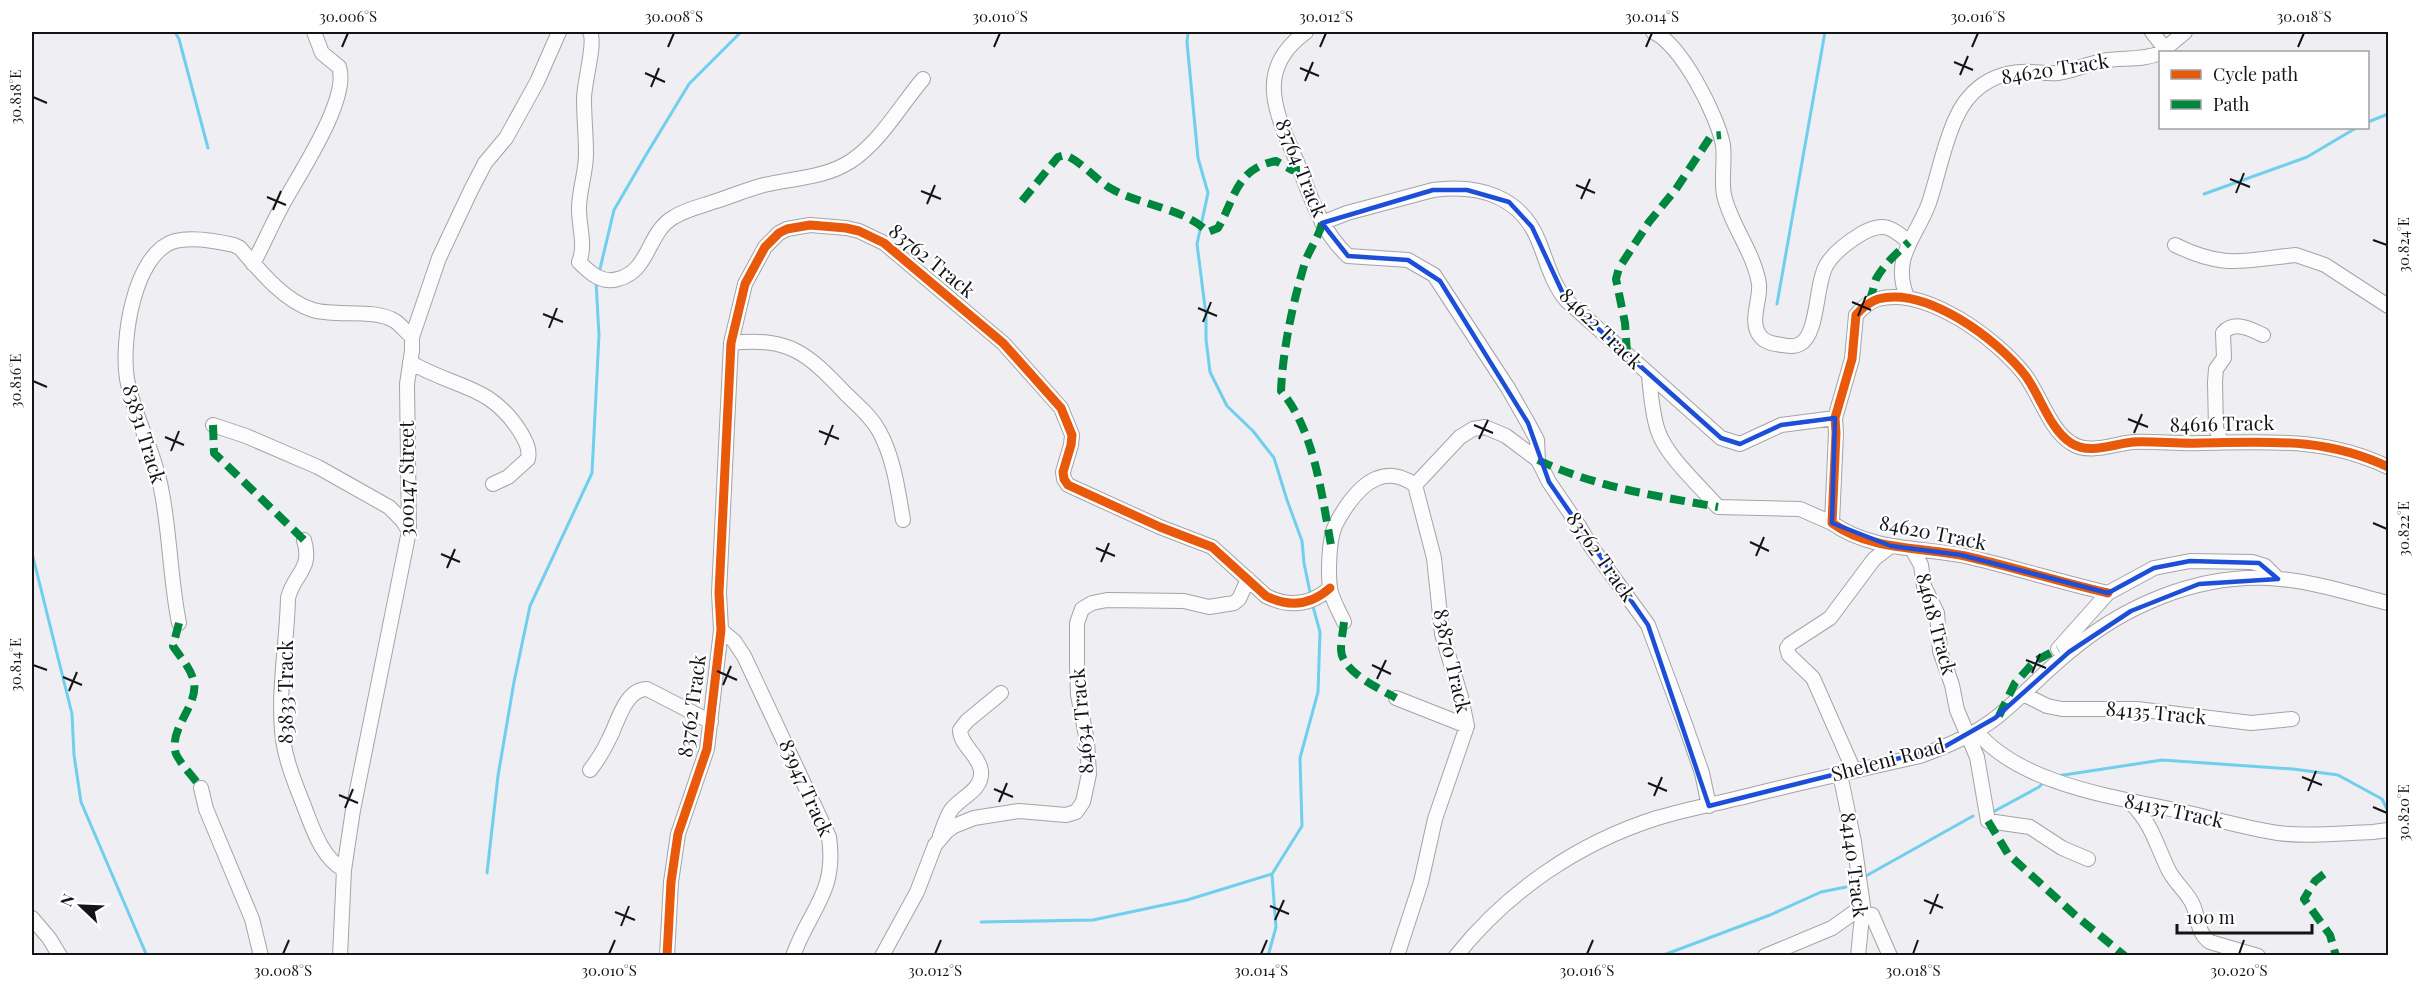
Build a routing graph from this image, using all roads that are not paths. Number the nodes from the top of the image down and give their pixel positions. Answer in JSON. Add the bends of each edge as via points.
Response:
{"nodes":[{"id":1,"x":314,"y":32,"type":"edge"},
{"id":2,"x":558,"y":32,"type":"edge"},
{"id":3,"x":590,"y":32,"type":"edge"},
{"id":4,"x":1306,"y":32,"type":"edge"},
{"id":5,"x":1653,"y":32,"type":"edge"},
{"id":6,"x":2152,"y":32,"type":"edge"},
{"id":7,"x":2185,"y":32,"type":"edge"},
{"id":8,"x":2162,"y":51,"type":"edge"},
{"id":9,"x":2163,"y":51,"type":"edge"},
{"id":10,"x":2159,"y":53,"type":"edge"},
{"id":11,"x":923,"y":79,"type":"dead end"},
{"id":12,"x":1322,"y":223,"type":"junction"},
{"id":13,"x":1909,"y":242,"type":"junction"},
{"id":14,"x":2175,"y":245,"type":"dead end"},
{"id":15,"x":253,"y":264,"type":"junction"},
{"id":16,"x":1907,"y":297,"type":"junction"},
{"id":17,"x":2388,"y":306,"type":"edge"},
{"id":18,"x":2263,"y":335,"type":"dead end"},
{"id":19,"x":412,"y":337,"type":"junction"},
{"id":20,"x":731,"y":344,"type":"junction"},
{"id":21,"x":410,"y":362,"type":"junction"},
{"id":22,"x":1649,"y":376,"type":"junction"},
{"id":23,"x":1834,"y":418,"type":"junction"},
{"id":24,"x":213,"y":425,"type":"dead end"},
{"id":25,"x":2221,"y":442,"type":"junction"},
{"id":26,"x":1538,"y":460,"type":"junction"},
{"id":27,"x":2388,"y":466,"type":"edge"},
{"id":28,"x":493,"y":484,"type":"dead end"},
{"id":29,"x":1415,"y":485,"type":"junction"},
{"id":30,"x":903,"y":520,"type":"dead end"},
{"id":31,"x":1832,"y":523,"type":"junction"},
{"id":32,"x":409,"y":531,"type":"junction"},
{"id":33,"x":304,"y":540,"type":"dead end"},
{"id":34,"x":1891,"y":546,"type":"junction"},
{"id":35,"x":1912,"y":549,"type":"junction"},
{"id":36,"x":1248,"y":579,"type":"junction"},
{"id":37,"x":2278,"y":579,"type":"junction"},
{"id":38,"x":1330,"y":588,"type":"junction"},
{"id":39,"x":2108,"y":593,"type":"junction"},
{"id":40,"x":2388,"y":603,"type":"edge"},
{"id":41,"x":1344,"y":622,"type":"dead end"},
{"id":42,"x":179,"y":623,"type":"dead end"},
{"id":43,"x":721,"y":630,"type":"junction"},
{"id":44,"x":2058,"y":649,"type":"dead end"},
{"id":45,"x":1001,"y":693,"type":"dead end"},
{"id":46,"x":2024,"y":694,"type":"junction"},
{"id":47,"x":1396,"y":698,"type":"dead end"},
{"id":48,"x":2292,"y":719,"type":"dead end"},
{"id":49,"x":711,"y":722,"type":"junction"},
{"id":50,"x":1467,"y":726,"type":"junction"},
{"id":51,"x":1972,"y":733,"type":"junction"},
{"id":52,"x":590,"y":770,"type":"dead end"},
{"id":53,"x":1847,"y":772,"type":"junction"},
{"id":54,"x":201,"y":788,"type":"dead end"},
{"id":55,"x":2129,"y":802,"type":"junction"},
{"id":56,"x":1709,"y":806,"type":"junction"},
{"id":57,"x":2388,"y":830,"type":"edge"},
{"id":58,"x":940,"y":838,"type":"junction"},
{"id":59,"x":2088,"y":859,"type":"dead end"},
{"id":60,"x":344,"y":870,"type":"junction"},
{"id":61,"x":1866,"y":912,"type":"junction"},
{"id":62,"x":32,"y":918,"type":"edge"},
{"id":63,"x":60,"y":956,"type":"edge"},
{"id":64,"x":261,"y":956,"type":"edge"},
{"id":65,"x":340,"y":956,"type":"edge"},
{"id":66,"x":667,"y":956,"type":"edge"},
{"id":67,"x":793,"y":956,"type":"edge"},
{"id":68,"x":882,"y":956,"type":"edge"},
{"id":69,"x":1397,"y":956,"type":"edge"},
{"id":70,"x":1456,"y":956,"type":"edge"},
{"id":71,"x":1765,"y":956,"type":"edge"},
{"id":72,"x":1858,"y":956,"type":"edge"},
{"id":73,"x":1890,"y":956,"type":"edge"},
{"id":74,"x":2259,"y":956,"type":"edge"}],
"edges":[{"from":1,"to":15,"type":"street","via":[[322,53],[339,67],[340,84],[327,127]]},
{"from":2,"to":19,"type":"street","name":"300147 Street","via":[[507,138],[485,163],[471,190],[439,258]]},
{"from":3,"to":11,"type":"street","via":[[592,50],[584,97],[586,154],[579,201],[584,250],[579,262],[603,280],[630,276],[661,228],[683,212],[763,186],[836,171],[868,148]]},
{"from":4,"to":12,"type":"street","name":"83764 Track","via":[[1280,58],[1275,100],[1283,134]]},
{"from":5,"to":13,"type":"street","via":[[1683,58],[1717,125],[1723,147],[1724,195],[1756,269],[1756,324],[1763,339],[1788,346],[1806,339],[1822,274],[1847,244],[1880,226]]},
{"from":6,"to":8,"type":"street"},
{"from":7,"to":9,"type":"street"},
{"from":10,"to":13,"type":"street","name":"84620 Track","via":[[2067,71],[2020,72],[1978,87],[1954,120],[1927,209]]},
{"from":12,"to":22,"type":"street","name":"84622 Track","via":[[1433,189],[1498,196],[1515,205],[1532,227],[1551,277],[1566,300]]},
{"from":12,"to":26,"type":"street","name":"83764 Track","via":[[1348,256],[1408,260],[1434,274],[1523,414],[1536,440]]},
{"from":13,"to":16,"type":"street","via":[[1901,265]]},
{"from":14,"to":17,"type":"street","via":[[2226,262],[2304,256],[2325,265]]},
{"from":15,"to":19,"type":"street","name":"83831 Track","via":[[293,299],[311,309],[383,317]]},
{"from":15,"to":42,"type":"street","name":"83831 Track","via":[[240,248],[227,243],[187,240],[168,244],[146,268],[127,325],[127,378],[160,485]]},
{"from":16,"to":23,"type":"street","name":"84616 Track","via":[[1877,299],[1856,315],[1852,359]]},
{"from":16,"to":25,"type":"street","name":"84616 Track","via":[[1942,310],[1979,332],[2012,360],[2054,424],[2076,446],[2086,449],[2133,442]]},
{"from":18,"to":25,"type":"street","via":[[2242,326],[2223,331],[2224,358],[2216,369],[2215,382]]},
{"from":19,"to":21,"type":"street","name":"300147 Street"},
{"from":20,"to":30,"type":"street","via":[[772,343],[803,353],[872,418],[889,457]]},
{"from":20,"to":36,"type":"street","name":"83762 Track","via":[[745,284],[765,247],[779,233],[810,225],[846,228],[874,237],[1004,343],[1061,408],[1072,435],[1063,472],[1068,485],[1212,547]]},
{"from":20,"to":43,"type":"street","name":"83762 Track","via":[[719,593]]},
{"from":21,"to":28,"type":"street","via":[[495,401],[517,427],[528,449],[528,459],[508,477]]},
{"from":21,"to":32,"type":"street","name":"300147 Street"},
{"from":22,"to":23,"type":"street","name":"84622 Track","via":[[1711,431],[1734,444],[1781,425]]},
{"from":22,"to":31,"type":"street","name":"84620 Track","via":[[1654,419],[1665,447],[1718,507],[1800,509]]},
{"from":23,"to":31,"type":"street"},
{"from":24,"to":32,"type":"street","via":[[318,467],[389,507]]},
{"from":25,"to":27,"type":"street","name":"84616 Track","via":[[2311,443],[2350,451]]},
{"from":26,"to":29,"type":"street","name":"83762 Track","via":[[1506,436],[1480,427],[1460,437]]},
{"from":26,"to":56,"type":"street","name":"83762 Track","via":[[1590,545],[1648,625],[1693,745]]},
{"from":29,"to":38,"type":"street","via":[[1395,476],[1371,480],[1354,495],[1333,531]]},
{"from":29,"to":50,"type":"street","name":"83870 Track","via":[[1434,558],[1442,634]]},
{"from":31,"to":34,"type":"street","name":"84620 Track"},
{"from":32,"to":60,"type":"street","name":"300147 Street","via":[[352,810]]},
{"from":33,"to":60,"type":"street","name":"83833 Track","via":[[308,559],[288,598],[283,739],[288,765],[315,835],[335,865]]},
{"from":34,"to":35,"type":"street","name":"84620 Track"},
{"from":34,"to":53,"type":"street","name":"84140 Track","via":[[1874,560],[1830,618],[1787,648],[1789,655],[1813,678]]},
{"from":35,"to":39,"type":"street","name":"84620 Track","via":[[1983,560]]},
{"from":35,"to":51,"type":"street","name":"84618 Track","via":[[1934,604],[1940,651],[1957,710]]},
{"from":36,"to":38,"type":"street","name":"83762 Track","via":[[1266,596],[1292,603],[1312,601]]},
{"from":36,"to":58,"type":"street","name":"84634 Track","via":[[1234,603],[1209,607],[1184,601],[1107,600],[1082,609],[1077,623],[1078,695],[1089,774],[1083,802],[1076,812],[1066,815],[1019,811],[974,818],[954,826]]},
{"from":37,"to":39,"type":"street","via":[[2259,563],[2190,561],[2154,568]]},
{"from":37,"to":40,"type":"street","name":"Sheleni Road"},
{"from":37,"to":46,"type":"street","name":"Sheleni Road","via":[[2230,579],[2165,594],[2102,627]]},
{"from":38,"to":41,"type":"street"},
{"from":39,"to":44,"type":"street"},
{"from":43,"to":49,"type":"street","name":"83762 Track"},
{"from":43,"to":67,"type":"street","name":"83947 Track","via":[[744,656],[829,837],[830,877]]},
{"from":45,"to":58,"type":"street","via":[[960,730],[980,765],[981,779],[952,809]]},
{"from":46,"to":48,"type":"street","name":"84135 Track","via":[[2062,709],[2138,708],[2251,723]]},
{"from":46,"to":51,"type":"street","name":"Sheleni Road"},
{"from":47,"to":50,"type":"street"},
{"from":49,"to":52,"type":"street","via":[[647,689],[640,690],[625,706]]},
{"from":49,"to":66,"type":"street","name":"83762 Track","via":[[707,750],[678,834]]},
{"from":50,"to":69,"type":"street","name":"83870 Track","via":[[1441,799],[1421,882]]},
{"from":51,"to":53,"type":"street","name":"Sheleni Road","via":[[1920,756]]},
{"from":51,"to":55,"type":"street","name":"84137 Track","via":[[2020,765],[2081,790]]},
{"from":51,"to":59,"type":"street","name":"84618 Track","via":[[1988,821],[2030,827]]},
{"from":53,"to":56,"type":"street","name":"Sheleni Road"},
{"from":53,"to":61,"type":"street","name":"84140 Track"},
{"from":54,"to":64,"type":"street","via":[[252,919]]},
{"from":55,"to":57,"type":"street","name":"84137 Track","via":[[2279,833]]},
{"from":55,"to":74,"type":"street","via":[[2149,825],[2168,870],[2192,903],[2202,935],[2211,942]]},
{"from":56,"to":70,"type":"street","name":"Sheleni Road","via":[[1657,818],[1553,866],[1485,922]]},
{"from":58,"to":68,"type":"street","via":[[917,892]]},
{"from":60,"to":65,"type":"street","name":"300147 Street"},
{"from":61,"to":71,"type":"street"},
{"from":61,"to":72,"type":"street","name":"84140 Track"},
{"from":61,"to":73,"type":"street"},
{"from":62,"to":63,"type":"street"}]}
